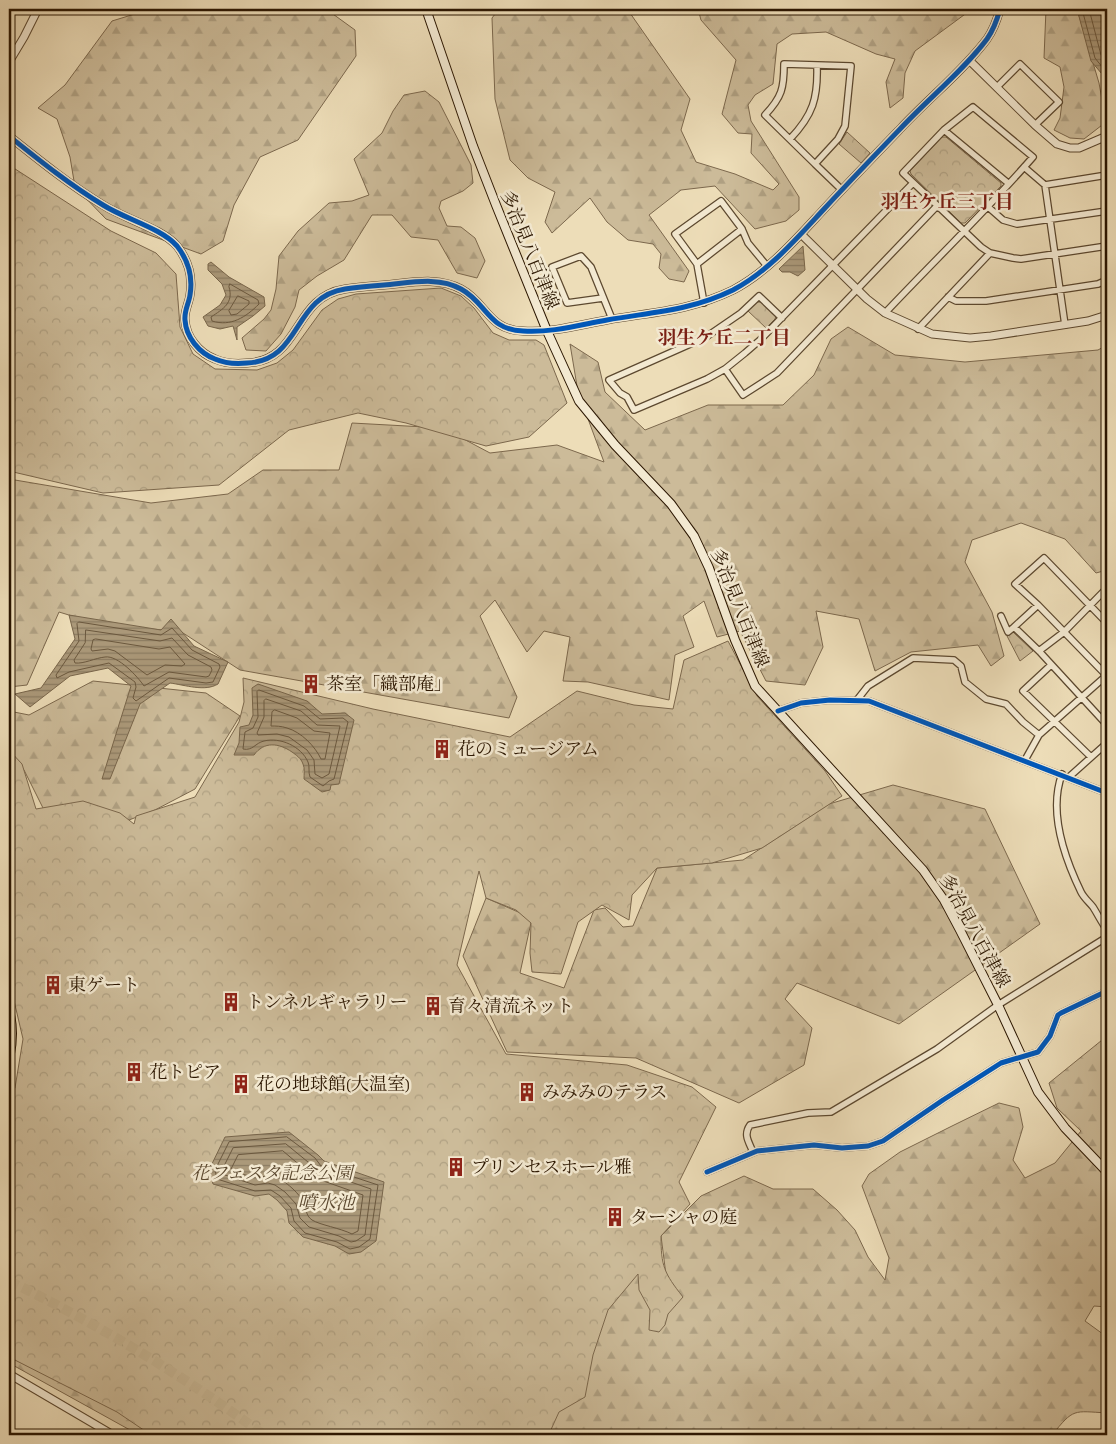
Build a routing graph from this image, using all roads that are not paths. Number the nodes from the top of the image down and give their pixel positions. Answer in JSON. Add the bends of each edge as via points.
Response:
{"nodes":[{"id":1,"x":38,"y":9,"type":"edge"},
{"id":2,"x":426,"y":9,"type":"edge"},
{"id":3,"x":1000,"y":9,"type":"edge"},
{"id":4,"x":969,"y":60,"type":"junction"},
{"id":5,"x":9,"y":62,"type":"edge"},
{"id":6,"x":817,"y":66,"type":"junction"},
{"id":7,"x":997,"y":87,"type":"junction"},
{"id":8,"x":1035,"y":125,"type":"junction"},
{"id":9,"x":944,"y":130,"type":"junction"},
{"id":10,"x":9,"y":136,"type":"edge"},
{"id":11,"x":1107,"y":136,"type":"edge"},
{"id":12,"x":790,"y":139,"type":"junction"},
{"id":13,"x":815,"y":164,"type":"junction"},
{"id":14,"x":1024,"y":167,"type":"junction"},
{"id":15,"x":1107,"y":175,"type":"edge"},
{"id":16,"x":913,"y":182,"type":"junction"},
{"id":17,"x":1008,"y":183,"type":"junction"},
{"id":18,"x":1044,"y":185,"type":"junction"},
{"id":19,"x":842,"y":190,"type":"junction"},
{"id":20,"x":937,"y":206,"type":"junction"},
{"id":21,"x":988,"y":206,"type":"junction"},
{"id":22,"x":1107,"y":211,"type":"edge"},
{"id":23,"x":1050,"y":220,"type":"junction"},
{"id":24,"x":742,"y":230,"type":"junction"},
{"id":25,"x":963,"y":231,"type":"junction"},
{"id":26,"x":801,"y":234,"type":"junction"},
{"id":27,"x":1107,"y":246,"type":"edge"},
{"id":28,"x":990,"y":253,"type":"junction"},
{"id":29,"x":1055,"y":255,"type":"junction"},
{"id":30,"x":697,"y":264,"type":"junction"},
{"id":31,"x":767,"y":266,"type":"junction"},
{"id":32,"x":832,"y":266,"type":"junction"},
{"id":33,"x":1107,"y":280,"type":"edge"},
{"id":34,"x":1059,"y":289,"type":"junction"},
{"id":35,"x":858,"y":290,"type":"junction"},
{"id":36,"x":948,"y":297,"type":"junction"},
{"id":37,"x":603,"y":298,"type":"junction"},
{"id":38,"x":704,"y":302,"type":"junction"},
{"id":39,"x":885,"y":313,"type":"junction"},
{"id":40,"x":1107,"y":315,"type":"edge"},
{"id":41,"x":782,"y":318,"type":"junction"},
{"id":42,"x":612,"y":319,"type":"junction"},
{"id":43,"x":1065,"y":325,"type":"junction"},
{"id":44,"x":918,"y":329,"type":"junction"},
{"id":45,"x":547,"y":331,"type":"junction"},
{"id":46,"x":725,"y":368,"type":"junction"},
{"id":47,"x":1107,"y":588,"type":"edge"},
{"id":48,"x":1038,"y":605,"type":"junction"},
{"id":49,"x":1091,"y":605,"type":"junction"},
{"id":50,"x":1001,"y":616,"type":"dead end"},
{"id":51,"x":1107,"y":623,"type":"edge"},
{"id":52,"x":1014,"y":628,"type":"junction"},
{"id":53,"x":1064,"y":632,"type":"junction"},
{"id":54,"x":1039,"y":651,"type":"junction"},
{"id":55,"x":1052,"y":665,"type":"junction"},
{"id":56,"x":1107,"y":675,"type":"edge"},
{"id":57,"x":1082,"y":698,"type":"junction"},
{"id":58,"x":857,"y":700,"type":"junction"},
{"id":59,"x":778,"y":711,"type":"junction"},
{"id":60,"x":1055,"y":721,"type":"junction"},
{"id":61,"x":1107,"y":725,"type":"edge"},
{"id":62,"x":1039,"y":736,"type":"junction"},
{"id":63,"x":1107,"y":743,"type":"edge"},
{"id":64,"x":1091,"y":757,"type":"junction"},
{"id":65,"x":1025,"y":760,"type":"junction"},
{"id":66,"x":1062,"y":774,"type":"junction"},
{"id":67,"x":1069,"y":777,"type":"junction"},
{"id":68,"x":1107,"y":792,"type":"edge"},
{"id":69,"x":1107,"y":930,"type":"edge"},
{"id":70,"x":1107,"y":938,"type":"edge"},
{"id":71,"x":1107,"y":991,"type":"edge"},
{"id":72,"x":998,"y":1005,"type":"junction"},
{"id":73,"x":9,"y":1013,"type":"edge"},
{"id":74,"x":9,"y":1057,"type":"edge"},
{"id":75,"x":1022,"y":1058,"type":"junction"},
{"id":76,"x":753,"y":1152,"type":"junction"},
{"id":77,"x":707,"y":1172,"type":"dead end"},
{"id":78,"x":1107,"y":1172,"type":"edge"},
{"id":79,"x":9,"y":1374,"type":"edge"},
{"id":80,"x":113,"y":1435,"type":"edge"}],
"edges":[{"from":1,"to":5,"type":"street"},
{"from":2,"to":45,"type":"main road","name":"多治見八百津線","via":[[473,146]]},
{"from":3,"to":4,"type":"street","via":[[992,32]]},
{"from":4,"to":7,"type":"street"},
{"from":4,"to":19,"type":"street"},
{"from":6,"to":12,"type":"street","via":[[818,87],[812,108]]},
{"from":6,"to":12,"type":"street","via":[[784,64],[782,92],[765,115]]},
{"from":6,"to":13,"type":"street","via":[[851,66],[845,126],[838,139]]},
{"from":7,"to":8,"type":"street"},
{"from":7,"to":8,"type":"street","via":[[1020,64],[1059,102]]},
{"from":8,"to":11,"type":"street","via":[[1053,142],[1070,148],[1087,146]]},
{"from":9,"to":14,"type":"street","via":[[973,107],[1031,154],[1033,157]]},
{"from":9,"to":16,"type":"street","via":[[903,173]]},
{"from":9,"to":17,"type":"street"},
{"from":10,"to":45,"type":"street","via":[[100,204],[166,236],[176,246],[190,271],[190,294],[184,318],[187,331],[198,349],[214,359],[243,364],[274,357],[287,344],[314,303],[327,293],[432,281],[449,283],[463,290],[476,300],[494,323],[522,332]]},
{"from":12,"to":13,"type":"street"},
{"from":13,"to":19,"type":"street"},
{"from":14,"to":17,"type":"street"},
{"from":14,"to":18,"type":"street"},
{"from":15,"to":18,"type":"street"},
{"from":16,"to":20,"type":"street"},
{"from":16,"to":32,"type":"street"},
{"from":17,"to":21,"type":"street"},
{"from":18,"to":23,"type":"street"},
{"from":19,"to":26,"type":"street"},
{"from":20,"to":25,"type":"street"},
{"from":20,"to":35,"type":"street"},
{"from":21,"to":23,"type":"street","via":[[1011,223]]},
{"from":21,"to":25,"type":"street"},
{"from":22,"to":23,"type":"street"},
{"from":23,"to":29,"type":"street"},
{"from":24,"to":30,"type":"street"},
{"from":24,"to":30,"type":"street","via":[[721,200],[675,234]]},
{"from":24,"to":31,"type":"street"},
{"from":25,"to":28,"type":"street"},
{"from":25,"to":39,"type":"street"},
{"from":26,"to":31,"type":"street"},
{"from":26,"to":32,"type":"street"},
{"from":27,"to":29,"type":"street"},
{"from":28,"to":29,"type":"street","via":[[1013,258]]},
{"from":28,"to":36,"type":"street"},
{"from":29,"to":34,"type":"street"},
{"from":30,"to":38,"type":"street"},
{"from":31,"to":38,"type":"street","via":[[745,283]]},
{"from":32,"to":35,"type":"street"},
{"from":32,"to":41,"type":"street"},
{"from":33,"to":34,"type":"street"},
{"from":34,"to":36,"type":"street","via":[[986,301],[956,301]]},
{"from":34,"to":43,"type":"street"},
{"from":35,"to":39,"type":"street"},
{"from":35,"to":46,"type":"street","via":[[777,372],[743,395]]},
{"from":36,"to":44,"type":"street"},
{"from":37,"to":37,"type":"street","via":[[591,267],[581,256],[552,267],[567,303]]},
{"from":37,"to":42,"type":"street"},
{"from":38,"to":42,"type":"street","via":[[683,309]]},
{"from":39,"to":44,"type":"street"},
{"from":40,"to":43,"type":"street"},
{"from":41,"to":46,"type":"street"},
{"from":41,"to":46,"type":"street","via":[[759,296],[706,337],[610,380],[620,394],[627,397],[634,410]]},
{"from":42,"to":45,"type":"street"},
{"from":43,"to":44,"type":"street","via":[[970,338],[940,336]]},
{"from":45,"to":59,"type":"main road","name":"多治見八百津線","via":[[586,411],[671,504],[694,536],[755,686]]},
{"from":47,"to":49,"type":"street"},
{"from":48,"to":49,"type":"street","via":[[1016,584],[1044,558]]},
{"from":48,"to":52,"type":"street"},
{"from":48,"to":53,"type":"street"},
{"from":49,"to":51,"type":"street"},
{"from":49,"to":53,"type":"street"},
{"from":50,"to":52,"type":"street","via":[[1008,632]]},
{"from":52,"to":54,"type":"street"},
{"from":53,"to":54,"type":"street"},
{"from":53,"to":56,"type":"street"},
{"from":54,"to":55,"type":"street"},
{"from":55,"to":57,"type":"street"},
{"from":55,"to":60,"type":"street","via":[[1023,691]]},
{"from":56,"to":57,"type":"street"},
{"from":57,"to":60,"type":"street"},
{"from":57,"to":61,"type":"street"},
{"from":58,"to":59,"type":"street","via":[[801,703]]},
{"from":58,"to":62,"type":"street","via":[[868,686],[913,658],[954,660],[961,666],[965,682],[986,699],[1006,704]]},
{"from":58,"to":65,"type":"street","via":[[869,701]]},
{"from":59,"to":72,"type":"main road","name":"多治見八百津線","via":[[923,870],[944,900]]},
{"from":60,"to":62,"type":"street"},
{"from":60,"to":64,"type":"street"},
{"from":62,"to":65,"type":"street"},
{"from":63,"to":64,"type":"street"},
{"from":64,"to":67,"type":"street"},
{"from":65,"to":66,"type":"street"},
{"from":66,"to":67,"type":"street"},
{"from":66,"to":69,"type":"street","via":[[1057,793],[1061,841],[1082,894]]},
{"from":67,"to":68,"type":"street"},
{"from":70,"to":72,"type":"street"},
{"from":71,"to":75,"type":"street","via":[[1058,1015],[1050,1036],[1038,1052]]},
{"from":72,"to":75,"type":"main road","name":"多治見八百津線"},
{"from":72,"to":76,"type":"street","via":[[937,1050],[831,1112],[750,1125],[746,1137]]},
{"from":73,"to":74,"type":"main road","via":[[12,1044]]},
{"from":75,"to":76,"type":"street","via":[[1001,1063],[883,1141],[868,1146],[814,1145]]},
{"from":75,"to":78,"type":"main road","name":"多治見八百津線","via":[[1038,1092]]},
{"from":76,"to":77,"type":"street"},
{"from":79,"to":80,"type":"street"}]}
